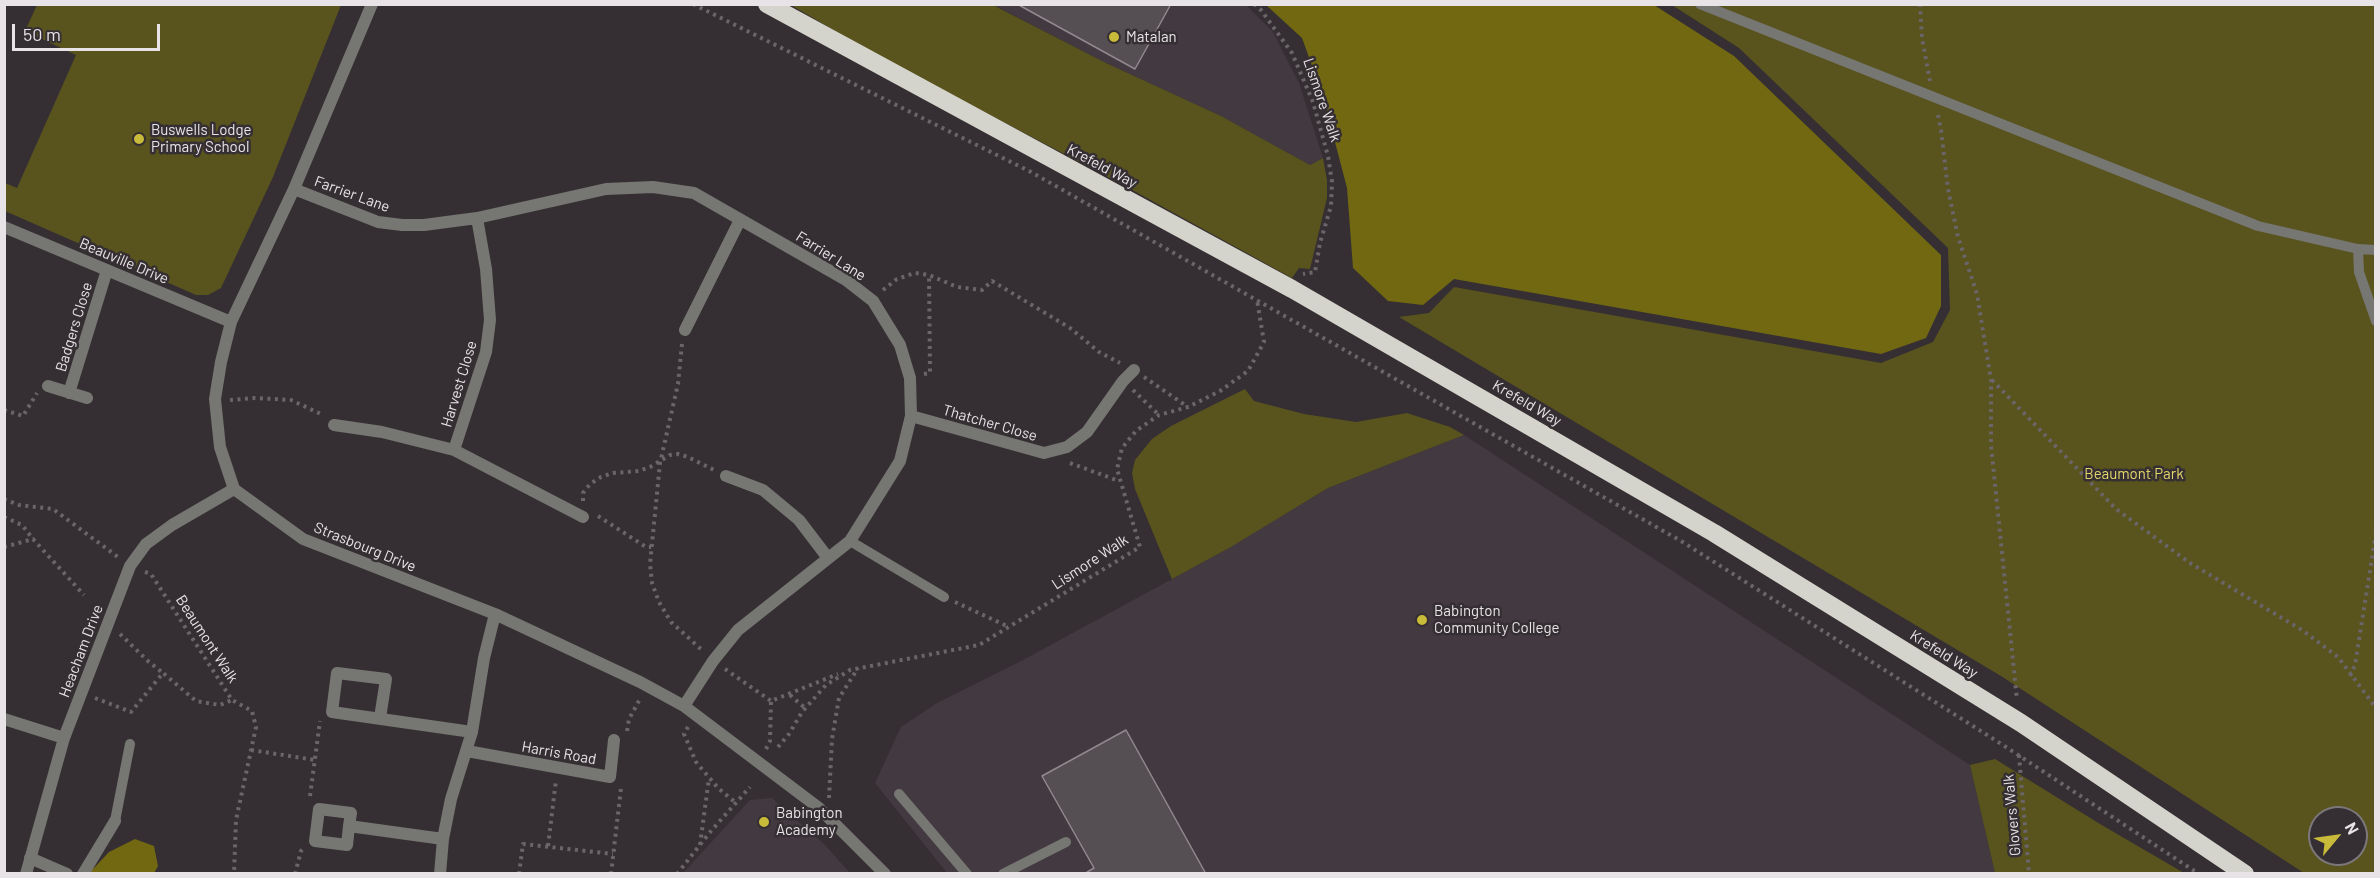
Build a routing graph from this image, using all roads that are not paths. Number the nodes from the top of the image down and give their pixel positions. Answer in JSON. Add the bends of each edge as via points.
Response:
{"nodes":[{"id":1,"x":767,"y":4,"type":"edge"},
{"id":2,"x":1700,"y":4,"type":"edge"},
{"id":3,"x":372,"y":7,"type":"edge"},
{"id":4,"x":294,"y":189,"type":"junction"},
{"id":5,"x":477,"y":218,"type":"junction"},
{"id":6,"x":740,"y":220,"type":"junction"},
{"id":7,"x":4,"y":227,"type":"edge"},
{"id":8,"x":2358,"y":249,"type":"junction"},
{"id":9,"x":2376,"y":250,"type":"edge"},
{"id":10,"x":107,"y":270,"type":"junction"},
{"id":11,"x":2376,"y":321,"type":"edge"},
{"id":12,"x":231,"y":322,"type":"junction"},
{"id":13,"x":685,"y":330,"type":"road end"},
{"id":14,"x":1134,"y":370,"type":"road end"},
{"id":15,"x":48,"y":387,"type":"road end"},
{"id":16,"x":69,"y":393,"type":"junction"},
{"id":17,"x":87,"y":398,"type":"dead end"},
{"id":18,"x":911,"y":416,"type":"junction"},
{"id":19,"x":334,"y":425,"type":"road end"},
{"id":20,"x":454,"y":450,"type":"junction"},
{"id":21,"x":726,"y":476,"type":"road end"},
{"id":22,"x":234,"y":489,"type":"junction"},
{"id":23,"x":589,"y":516,"type":"road end"},
{"id":24,"x":850,"y":541,"type":"junction"},
{"id":25,"x":828,"y":558,"type":"junction"},
{"id":26,"x":944,"y":597,"type":"road end"},
{"id":27,"x":495,"y":614,"type":"junction"},
{"id":28,"x":684,"y":706,"type":"junction"},
{"id":29,"x":380,"y":718,"type":"junction"},
{"id":30,"x":4,"y":719,"type":"edge"},
{"id":31,"x":472,"y":732,"type":"junction"},
{"id":32,"x":64,"y":738,"type":"junction"},
{"id":33,"x":614,"y":740,"type":"dead end"},
{"id":34,"x":130,"y":744,"type":"dead end"},
{"id":35,"x":467,"y":751,"type":"junction"},
{"id":36,"x":899,"y":794,"type":"dead end"},
{"id":37,"x":115,"y":821,"type":"joint"},
{"id":38,"x":349,"y":826,"type":"junction"},
{"id":39,"x":443,"y":839,"type":"junction"},
{"id":40,"x":1066,"y":842,"type":"dead end"},
{"id":41,"x":30,"y":858,"type":"junction"},
{"id":42,"x":26,"y":873,"type":"edge"},
{"id":43,"x":67,"y":873,"type":"edge"},
{"id":44,"x":83,"y":873,"type":"edge"},
{"id":45,"x":440,"y":873,"type":"edge"},
{"id":46,"x":885,"y":873,"type":"edge"},
{"id":47,"x":967,"y":873,"type":"edge"},
{"id":48,"x":1003,"y":873,"type":"edge"},
{"id":49,"x":2245,"y":873,"type":"edge"}],
"edges":[{"from":1,"to":49,"type":"highway","name":"Krefeld Way","via":[[1292,289],[1714,533],[2021,723]]},
{"from":2,"to":8,"type":"lane","via":[[2258,226]]},
{"from":3,"to":4,"type":"street"},
{"from":4,"to":5,"type":"street","name":"Farrier Lane","via":[[378,222],[424,225]]},
{"from":4,"to":12,"type":"street"},
{"from":5,"to":6,"type":"street","name":"Farrier Lane","via":[[606,189],[653,187],[694,193]]},
{"from":5,"to":20,"type":"street","name":"Harvest Close","via":[[490,320],[486,352]]},
{"from":6,"to":13,"type":"street"},
{"from":6,"to":18,"type":"street","name":"Farrier Lane","via":[[846,280],[873,301],[900,345],[910,378]]},
{"from":7,"to":10,"type":"street","name":"Beauville Drive"},
{"from":8,"to":9,"type":"lane"},
{"from":8,"to":11,"type":"lane","via":[[2359,272]]},
{"from":10,"to":12,"type":"street","name":"Beauville Drive"},
{"from":10,"to":16,"type":"street","name":"Badgers Close"},
{"from":12,"to":22,"type":"street","via":[[216,399],[220,447]]},
{"from":14,"to":18,"type":"street","name":"Thatcher Close","via":[[1087,432],[1067,447],[1044,453]]},
{"from":15,"to":16,"type":"street"},
{"from":16,"to":17,"type":"street"},
{"from":18,"to":24,"type":"street","name":"Farrier Lane","via":[[900,461]]},
{"from":19,"to":20,"type":"street","name":"Harvest Close"},
{"from":20,"to":23,"type":"street","name":"Harvest Close"},
{"from":21,"to":25,"type":"street","via":[[763,490],[799,520]]},
{"from":22,"to":27,"type":"street","name":"Strasbourg Drive","via":[[303,539]]},
{"from":22,"to":32,"type":"street","name":"Heacham Drive","via":[[146,544],[130,566]]},
{"from":24,"to":25,"type":"street","name":"Farrier Lane"},
{"from":24,"to":26,"type":"lane"},
{"from":25,"to":28,"type":"street","name":"Farrier Lane","via":[[738,630]]},
{"from":27,"to":28,"type":"street","name":"Strasbourg Drive"},
{"from":27,"to":31,"type":"street"},
{"from":28,"to":46,"type":"street","name":"Strasbourg Drive","via":[[828,816]]},
{"from":29,"to":29,"type":"street","via":[[332,712],[336,673],[386,679]]},
{"from":29,"to":31,"type":"street"},
{"from":30,"to":32,"type":"street"},
{"from":31,"to":35,"type":"street"},
{"from":32,"to":41,"type":"street","name":"Heacham Drive"},
{"from":33,"to":35,"type":"street","name":"Harris Road","via":[[610,777]]},
{"from":34,"to":37,"type":"lane"},
{"from":35,"to":39,"type":"street"},
{"from":36,"to":47,"type":"lane"},
{"from":37,"to":44,"type":"street"},
{"from":38,"to":38,"type":"street","via":[[351,813],[319,809],[315,841],[347,845]]},
{"from":38,"to":39,"type":"street"},
{"from":39,"to":45,"type":"street"},
{"from":40,"to":48,"type":"lane"},
{"from":41,"to":42,"type":"street","name":"Heacham Drive"},
{"from":41,"to":43,"type":"street"}]}
